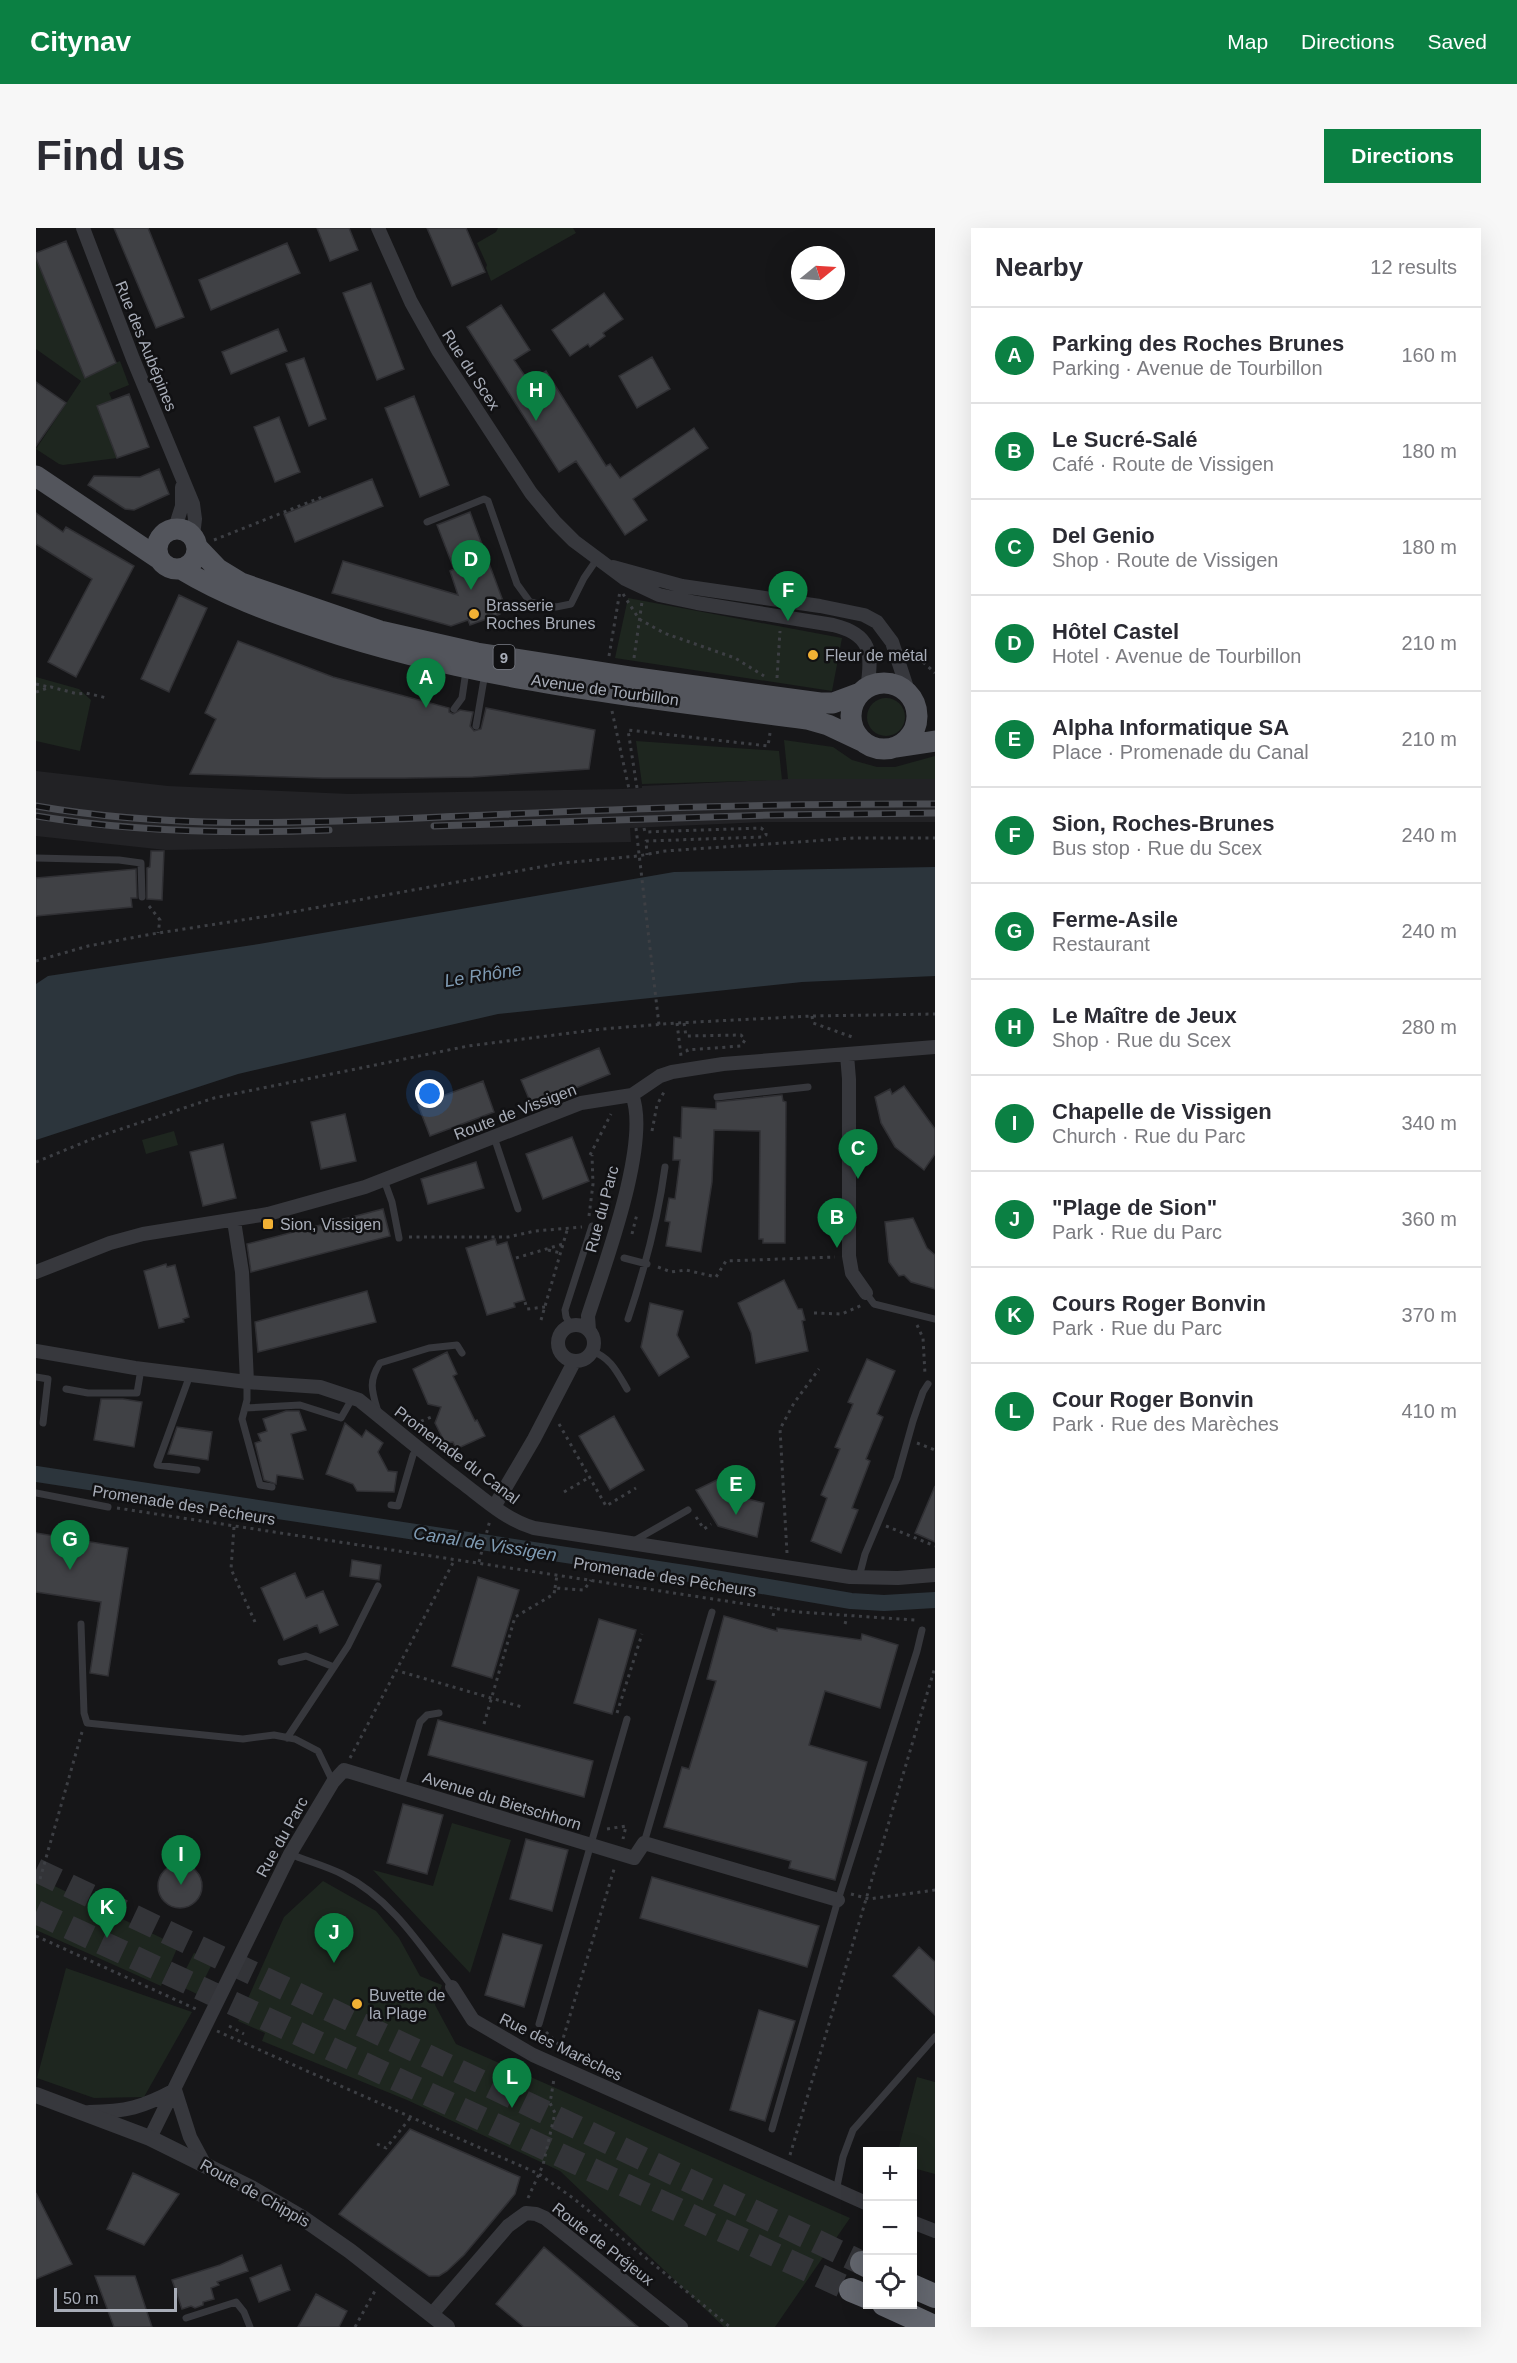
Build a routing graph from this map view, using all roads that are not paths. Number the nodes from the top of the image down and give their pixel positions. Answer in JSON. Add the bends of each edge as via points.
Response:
{"nodes":[{"id":1,"x":83,"y":228,"type":"edge"},
{"id":2,"x":378,"y":228,"type":"edge"},
{"id":3,"x":36,"y":476,"type":"edge"},
{"id":4,"x":180,"y":476,"type":"junction"},
{"id":5,"x":72,"y":499,"type":"junction"},
{"id":6,"x":427,"y":522,"type":"dead end"},
{"id":7,"x":189,"y":537,"type":"junction"},
{"id":8,"x":158,"y":558,"type":"junction"},
{"id":9,"x":603,"y":562,"type":"junction"},
{"id":10,"x":181,"y":569,"type":"junction"},
{"id":11,"x":476,"y":670,"type":"junction"},
{"id":12,"x":864,"y":691,"type":"junction"},
{"id":13,"x":911,"y":697,"type":"junction"},
{"id":14,"x":935,"y":708,"type":"edge"},
{"id":15,"x":454,"y":709,"type":"dead end"},
{"id":16,"x":476,"y":726,"type":"dead end"},
{"id":17,"x":862,"y":741,"type":"junction"},
{"id":18,"x":935,"y":741,"type":"edge"},
{"id":19,"x":896,"y":747,"type":"junction"},
{"id":20,"x":36,"y":858,"type":"edge"},
{"id":21,"x":142,"y":897,"type":"road end"},
{"id":22,"x":935,"y":1047,"type":"edge"},
{"id":23,"x":847,"y":1055,"type":"junction"},
{"id":24,"x":807,"y":1087,"type":"dead end"},
{"id":25,"x":632,"y":1095,"type":"junction"},
{"id":26,"x":717,"y":1097,"type":"dead end"},
{"id":27,"x":495,"y":1137,"type":"junction"},
{"id":28,"x":665,"y":1167,"type":"dead end"},
{"id":29,"x":384,"y":1180,"type":"junction"},
{"id":30,"x":518,"y":1209,"type":"dead end"},
{"id":31,"x":234,"y":1221,"type":"junction"},
{"id":32,"x":592,"y":1226,"type":"dead end"},
{"id":33,"x":402,"y":1236,"type":"road end"},
{"id":34,"x":624,"y":1258,"type":"dead end"},
{"id":35,"x":647,"y":1264,"type":"junction"},
{"id":36,"x":36,"y":1272,"type":"edge"},
{"id":37,"x":868,"y":1297,"type":"joint"},
{"id":38,"x":628,"y":1319,"type":"dead end"},
{"id":39,"x":935,"y":1319,"type":"edge"},
{"id":40,"x":571,"y":1326,"type":"junction"},
{"id":41,"x":589,"y":1330,"type":"junction"},
{"id":42,"x":36,"y":1351,"type":"edge"},
{"id":43,"x":592,"y":1351,"type":"junction"},
{"id":44,"x":462,"y":1353,"type":"dead end"},
{"id":45,"x":574,"y":1362,"type":"junction"},
{"id":46,"x":141,"y":1369,"type":"junction"},
{"id":47,"x":190,"y":1375,"type":"junction"},
{"id":48,"x":36,"y":1377,"type":"edge"},
{"id":49,"x":248,"y":1382,"type":"junction"},
{"id":50,"x":928,"y":1384,"type":"road end"},
{"id":51,"x":66,"y":1389,"type":"dead end"},
{"id":52,"x":627,"y":1389,"type":"dead end"},
{"id":53,"x":353,"y":1397,"type":"junction"},
{"id":54,"x":245,"y":1408,"type":"junction"},
{"id":55,"x":380,"y":1417,"type":"junction"},
{"id":56,"x":43,"y":1423,"type":"dead end"},
{"id":57,"x":417,"y":1449,"type":"junction"},
{"id":58,"x":197,"y":1470,"type":"dead end"},
{"id":59,"x":272,"y":1487,"type":"dead end"},
{"id":60,"x":36,"y":1494,"type":"edge"},
{"id":61,"x":391,"y":1505,"type":"dead end"},
{"id":62,"x":108,"y":1507,"type":"road end"},
{"id":63,"x":494,"y":1507,"type":"junction"},
{"id":64,"x":688,"y":1510,"type":"road end"},
{"id":65,"x":630,"y":1543,"type":"junction"},
{"id":66,"x":935,"y":1575,"type":"edge"},
{"id":67,"x":859,"y":1577,"type":"junction"},
{"id":68,"x":378,"y":1586,"type":"dead end"},
{"id":69,"x":712,"y":1612,"type":"dead end"},
{"id":70,"x":81,"y":1624,"type":"dead end"},
{"id":71,"x":922,"y":1630,"type":"dead end"},
{"id":72,"x":281,"y":1662,"type":"dead end"},
{"id":73,"x":334,"y":1667,"type":"junction"},
{"id":74,"x":439,"y":1713,"type":"dead end"},
{"id":75,"x":627,"y":1719,"type":"dead end"},
{"id":76,"x":287,"y":1738,"type":"junction"},
{"id":77,"x":344,"y":1770,"type":"joint"},
{"id":78,"x":333,"y":1782,"type":"junction"},
{"id":79,"x":401,"y":1787,"type":"junction"},
{"id":80,"x":644,"y":1844,"type":"junction"},
{"id":81,"x":591,"y":1845,"type":"junction"},
{"id":82,"x":290,"y":1854,"type":"junction"},
{"id":83,"x":840,"y":1895,"type":"junction"},
{"id":84,"x":452,"y":1988,"type":"joint"},
{"id":85,"x":539,"y":2024,"type":"road end"},
{"id":86,"x":935,"y":2037,"type":"edge"},
{"id":87,"x":175,"y":2090,"type":"junction"},
{"id":88,"x":38,"y":2097,"type":"edge"},
{"id":89,"x":83,"y":2112,"type":"junction"},
{"id":90,"x":772,"y":2129,"type":"dead end"},
{"id":91,"x":150,"y":2138,"type":"junction"},
{"id":92,"x":204,"y":2163,"type":"junction"},
{"id":93,"x":836,"y":2191,"type":"junction"},
{"id":94,"x":863,"y":2202,"type":"edge"},
{"id":95,"x":917,"y":2224,"type":"edge"},
{"id":96,"x":935,"y":2231,"type":"edge"},
{"id":97,"x":917,"y":2288,"type":"edge"},
{"id":98,"x":935,"y":2296,"type":"edge"},
{"id":99,"x":895,"y":2309,"type":"edge"},
{"id":100,"x":432,"y":2314,"type":"junction"},
{"id":101,"x":186,"y":2318,"type":"dead end"},
{"id":102,"x":250,"y":2327,"type":"edge"},
{"id":103,"x":447,"y":2327,"type":"edge"},
{"id":104,"x":681,"y":2327,"type":"edge"},
{"id":105,"x":934,"y":2327,"type":"edge"}],
"edges":[{"from":1,"to":4,"type":"street","name":"Rue des Aubépines"},
{"from":2,"to":9,"type":"street","name":"Rue du Scex","via":[[429,336],[531,493],[555,522]]},
{"from":3,"to":5,"type":"main road"},
{"from":4,"to":7,"type":"street","name":"Rue des Aubépines"},
{"from":4,"to":7,"type":"street","name":"Rue des Aubépines","via":[[194,509]]},
{"from":5,"to":7,"type":"main road","via":[[134,525]]},
{"from":5,"to":8,"type":"main road"},
{"from":6,"to":9,"type":"lane","via":[[484,499],[488,501],[518,584],[530,602],[556,607],[571,604],[584,578]]},
{"from":7,"to":8,"type":"main road","via":[[158,542]]},
{"from":7,"to":10,"type":"main road","via":[[193,561]]},
{"from":7,"to":12,"type":"main road","name":"Avenue de Tourbillon","number":"9","via":[[218,569],[248,586],[415,640],[576,669],[820,703],[833,703]]},
{"from":8,"to":10,"type":"main road","name":"Avenue de Tourbillon","via":[[168,567]]},
{"from":9,"to":12,"type":"street","name":"Rue du Scex","via":[[639,588],[659,595],[852,630],[868,648],[870,667]]},
{"from":9,"to":13,"type":"street","name":"Rue du Scex","via":[[682,586],[864,615],[881,626],[892,642]]},
{"from":10,"to":11,"type":"main road","name":"Avenue de Tourbillon","number":"9","via":[[218,590],[303,623]]},
{"from":11,"to":15,"type":"lane"},
{"from":11,"to":16,"type":"lane"},
{"from":11,"to":17,"type":"main road","name":"Avenue de Tourbillon","number":"9","via":[[807,719]]},
{"from":12,"to":13,"type":"main road","via":[[880,683],[891,684]]},
{"from":12,"to":17,"type":"main road","via":[[855,701],[851,715]]},
{"from":13,"to":14,"type":"main road"},
{"from":13,"to":19,"type":"main road","via":[[917,714],[915,729]]},
{"from":17,"to":19,"type":"main road","via":[[876,748]]},
{"from":18,"to":19,"type":"main road"},
{"from":20,"to":21,"type":"lane","via":[[141,863]]},
{"from":22,"to":23,"type":"street","name":"Route de Vissigen"},
{"from":23,"to":25,"type":"street","name":"Route de Vissigen","via":[[680,1070],[660,1076]]},
{"from":23,"to":37,"type":"street","via":[[849,1256],[852,1273]]},
{"from":24,"to":26,"type":"lane"},
{"from":25,"to":27,"type":"street","name":"Route de Vissigen","via":[[581,1103]]},
{"from":25,"to":41,"type":"street","name":"Rue du Parc","via":[[638,1114],[632,1162],[622,1208],[588,1316]]},
{"from":27,"to":29,"type":"street","name":"Route de Vissigen"},
{"from":27,"to":30,"type":"lane"},
{"from":28,"to":35,"type":"lane"},
{"from":29,"to":31,"type":"street","name":"Route de Vissigen","via":[[293,1208]]},
{"from":29,"to":33,"type":"lane"},
{"from":31,"to":36,"type":"street","name":"Route de Vissigen","via":[[143,1234]]},
{"from":31,"to":49,"type":"street","via":[[242,1272]]},
{"from":32,"to":40,"type":"lane","via":[[565,1310]]},
{"from":34,"to":35,"type":"lane"},
{"from":35,"to":38,"type":"lane"},
{"from":37,"to":39,"type":"lane","via":[[874,1304]]},
{"from":40,"to":41,"type":"street"},
{"from":40,"to":45,"type":"street","via":[[561,1333],[558,1345],[562,1356]]},
{"from":41,"to":43,"type":"street","name":"Rue du Parc","via":[[594,1340]]},
{"from":42,"to":46,"type":"street","name":"Promenade du Canal"},
{"from":43,"to":45,"type":"street","via":[[585,1359]]},
{"from":43,"to":52,"type":"lane","via":[[604,1355]]},
{"from":44,"to":55,"type":"lane","via":[[457,1345],[429,1348],[380,1363],[372,1375],[372,1391]]},
{"from":45,"to":63,"type":"street"},
{"from":46,"to":47,"type":"street","name":"Promenade du Canal"},
{"from":46,"to":51,"type":"lane","via":[[137,1393]]},
{"from":47,"to":49,"type":"street","name":"Promenade du Canal"},
{"from":47,"to":58,"type":"lane","via":[[157,1465]]},
{"from":48,"to":56,"type":"lane","via":[[48,1379]]},
{"from":49,"to":53,"type":"street","name":"Promenade du Canal","via":[[320,1387]]},
{"from":49,"to":54,"type":"lane"},
{"from":50,"to":67,"type":"lane"},
{"from":53,"to":54,"type":"lane","via":[[341,1418],[300,1405]]},
{"from":53,"to":55,"type":"street","name":"Promenade du Canal"},
{"from":54,"to":59,"type":"lane","via":[[242,1419],[260,1485]]},
{"from":55,"to":57,"type":"street","name":"Promenade du Canal"},
{"from":57,"to":61,"type":"lane","via":[[398,1506]]},
{"from":57,"to":63,"type":"street","name":"Promenade du Canal"},
{"from":60,"to":62,"type":"lane","name":"Promenade des Pêcheurs"},
{"from":63,"to":65,"type":"street","name":"Promenade du Canal","via":[[534,1528]]},
{"from":64,"to":65,"type":"lane"},
{"from":65,"to":67,"type":"street","name":"Promenade du Canal"},
{"from":66,"to":67,"type":"street","name":"Promenade du Canal"},
{"from":68,"to":73,"type":"lane"},
{"from":69,"to":80,"type":"lane"},
{"from":70,"to":76,"type":"lane","via":[[87,1723],[243,1739]]},
{"from":71,"to":83,"type":"lane"},
{"from":72,"to":73,"type":"lane","via":[[306,1656]]},
{"from":73,"to":76,"type":"lane"},
{"from":74,"to":79,"type":"lane","via":[[427,1715],[420,1722]]},
{"from":75,"to":81,"type":"lane"},
{"from":76,"to":78,"type":"lane","via":[[318,1751]]},
{"from":77,"to":78,"type":"street","name":"Rue du Parc"},
{"from":77,"to":79,"type":"street","name":"Avenue du Bietschhorn"},
{"from":78,"to":82,"type":"street","name":"Rue du Parc"},
{"from":79,"to":81,"type":"street","name":"Avenue du Bietschhorn"},
{"from":80,"to":81,"type":"street","name":"Avenue du Bietschhorn","via":[[634,1858]]},
{"from":80,"to":83,"type":"street"},
{"from":81,"to":85,"type":"lane"},
{"from":82,"to":84,"type":"lane","name":"Rue des Marèches","via":[[343,1875],[377,1897],[407,1927]]},
{"from":82,"to":87,"type":"street","name":"Rue du Parc"},
{"from":83,"to":90,"type":"lane"},
{"from":84,"to":93,"type":"street","name":"Rue des Marèches","via":[[473,2020],[533,2055]]},
{"from":86,"to":93,"type":"lane","via":[[853,2130]]},
{"from":87,"to":89,"type":"street","via":[[147,2105],[116,2112]]},
{"from":87,"to":91,"type":"street","name":"Rue du Parc"},
{"from":87,"to":92,"type":"street","via":[[190,2137]]},
{"from":88,"to":89,"type":"street","name":"Route de Chippis"},
{"from":89,"to":91,"type":"street","name":"Route de Chippis"},
{"from":91,"to":92,"type":"street","name":"Route de Chippis"},
{"from":92,"to":100,"type":"street","name":"Route de Chippis","via":[[304,2219]]},
{"from":93,"to":94,"type":"street","name":"Rue des Marèches"},
{"from":95,"to":96,"type":"street"},
{"from":97,"to":98,"type":"highway"},
{"from":99,"to":105,"type":"highway"},
{"from":100,"to":103,"type":"street","name":"Route de Chippis"},
{"from":100,"to":104,"type":"street","name":"Route de Préjeux","via":[[508,2226],[520,2216],[536,2214],[591,2253]]},
{"from":101,"to":102,"type":"lane","via":[[236,2302]]}]}
